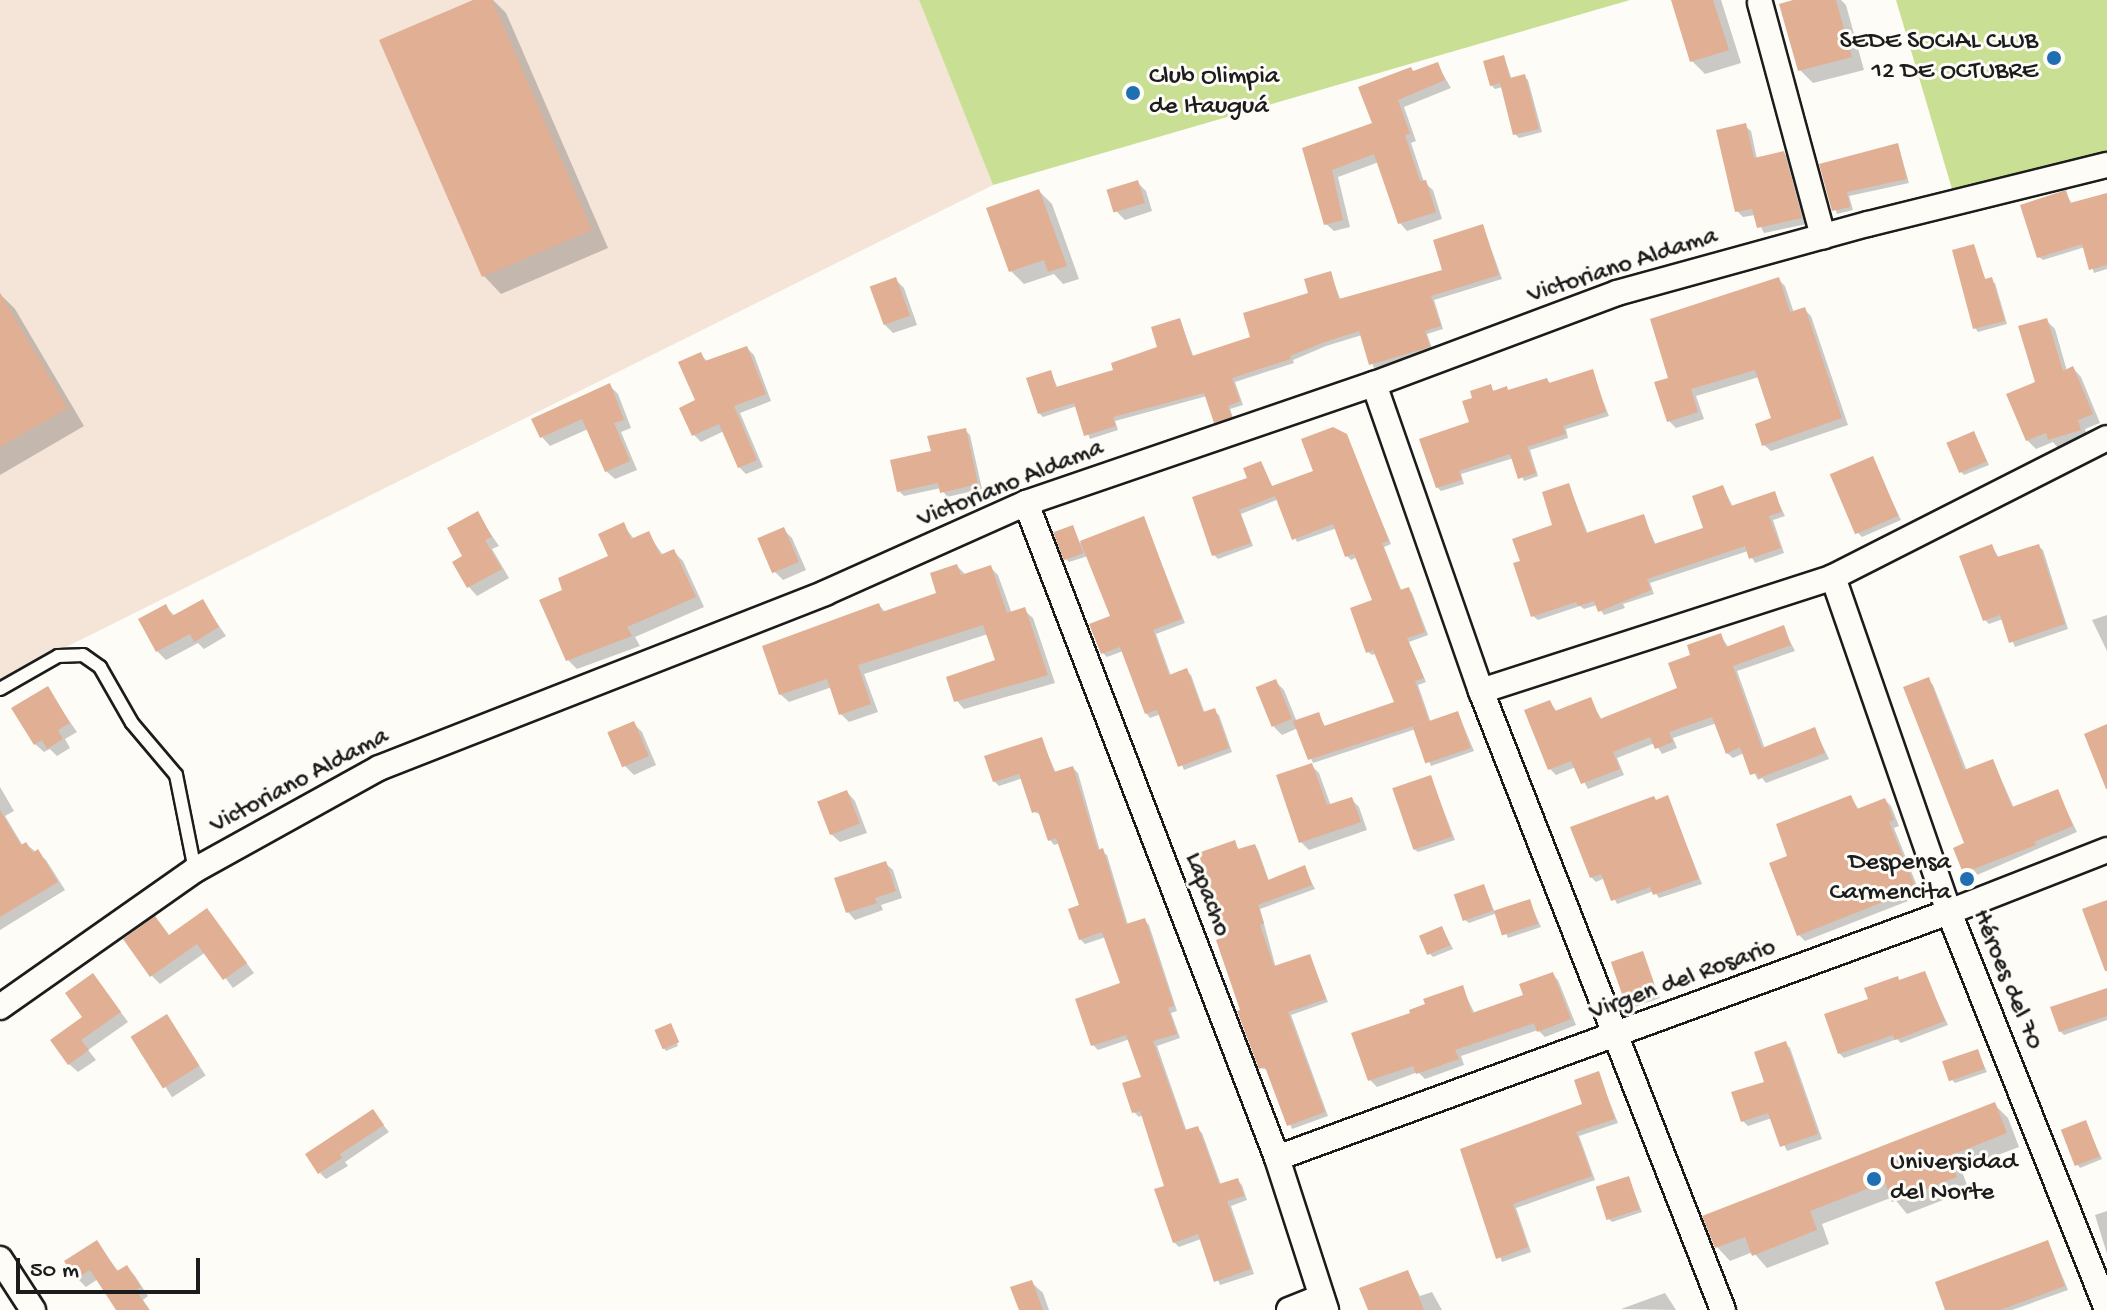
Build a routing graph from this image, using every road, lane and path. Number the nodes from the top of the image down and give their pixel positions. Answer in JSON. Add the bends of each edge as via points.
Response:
{"nodes":[{"id":1,"x":1760,"y":3,"type":"dead end"},
{"id":2,"x":2107,"y":165,"type":"edge"},
{"id":3,"x":1823,"y":237,"type":"junction"},
{"id":4,"x":1374,"y":384,"type":"junction"},
{"id":5,"x":2107,"y":438,"type":"edge"},
{"id":6,"x":1026,"y":503,"type":"junction"},
{"id":7,"x":1833,"y":577,"type":"junction"},
{"id":8,"x":0,"y":689,"type":"edge"},
{"id":9,"x":1481,"y":691,"type":"junction"},
{"id":10,"x":2107,"y":850,"type":"edge"},
{"id":11,"x":195,"y":870,"type":"junction"},
{"id":12,"x":1949,"y":912,"type":"junction"},
{"id":13,"x":0,"y":1007,"type":"edge"},
{"id":14,"x":1618,"y":1035,"type":"junction"},
{"id":15,"x":1277,"y":1158,"type":"junction"},
{"id":16,"x":0,"y":1259,"type":"edge"},
{"id":17,"x":1323,"y":1303,"type":"edge"},
{"id":18,"x":33,"y":1310,"type":"edge"},
{"id":19,"x":1289,"y":1310,"type":"edge"},
{"id":20,"x":1723,"y":1310,"type":"edge"},
{"id":21,"x":2107,"y":1310,"type":"edge"}],
"edges":[{"from":1,"to":3,"type":"street"},
{"from":2,"to":3,"type":"street","name":"Victoriano Aldama"},
{"from":3,"to":4,"type":"street","name":"Victoriano Aldama","via":[[1617,293]]},
{"from":4,"to":6,"type":"street","name":"Victoriano Aldama"},
{"from":4,"to":9,"type":"street"},
{"from":5,"to":7,"type":"street"},
{"from":6,"to":11,"type":"street","name":"Victoriano Aldama","via":[[825,593],[379,768]]},
{"from":6,"to":15,"type":"street","name":"Lapacho"},
{"from":7,"to":9,"type":"street"},
{"from":7,"to":12,"type":"street","name":"Héroes del 70"},
{"from":8,"to":11,"type":"lane","via":[[58,656],[83,655],[100,667],[132,723],[176,775]]},
{"from":9,"to":14,"type":"street"},
{"from":10,"to":12,"type":"street","name":"Virgen del Rosario"},
{"from":11,"to":13,"type":"street","name":"Victoriano Aldama"},
{"from":12,"to":14,"type":"street","name":"Virgen del Rosario"},
{"from":12,"to":21,"type":"street","name":"Héroes del 70"},
{"from":14,"to":15,"type":"street","name":"Virgen del Rosario"},
{"from":14,"to":20,"type":"street"},
{"from":15,"to":17,"type":"street","name":"Lapacho"},
{"from":16,"to":18,"type":"street"},
{"from":17,"to":19,"type":"street"}]}
